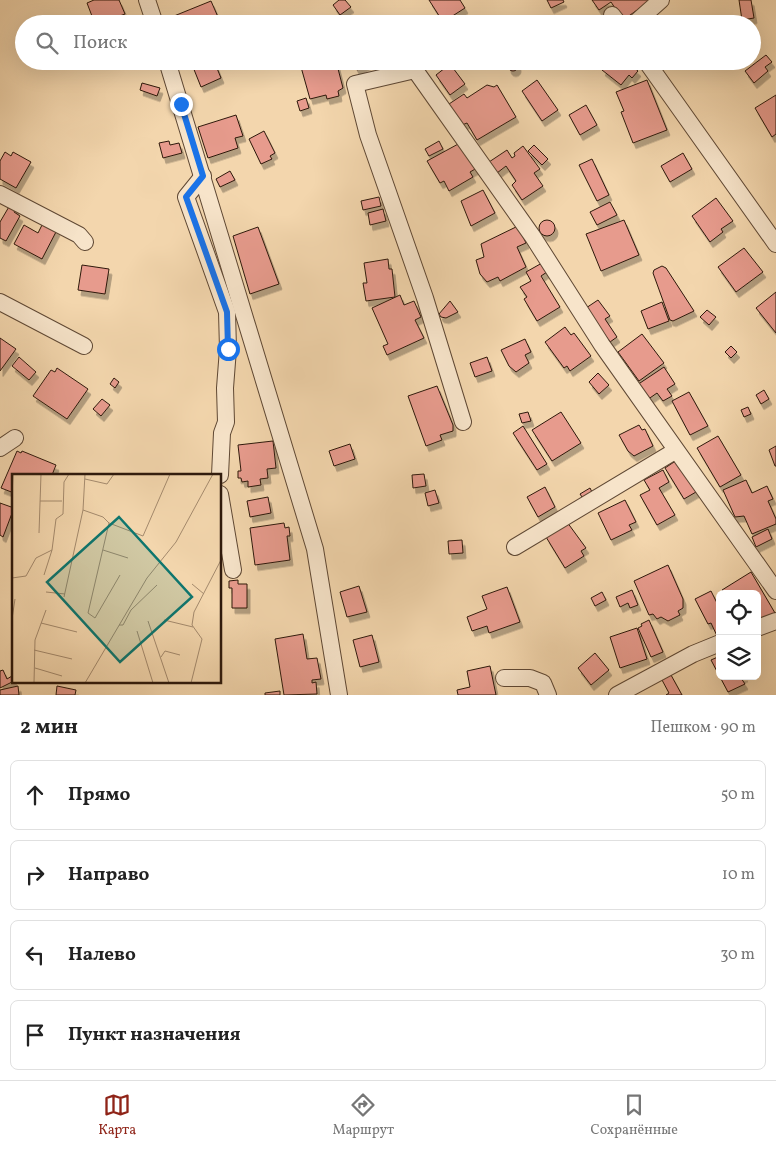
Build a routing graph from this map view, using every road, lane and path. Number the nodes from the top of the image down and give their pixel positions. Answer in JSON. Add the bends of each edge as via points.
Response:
{"nodes":[{"id":1,"x":147,"y":0,"type":"edge"},
{"id":2,"x":662,"y":0,"type":"edge"},
{"id":3,"x":152,"y":15,"type":"edge"},
{"id":4,"x":644,"y":15,"type":"edge"},
{"id":5,"x":170,"y":70,"type":"edge"},
{"id":6,"x":652,"y":70,"type":"edge"},
{"id":7,"x":203,"y":176,"type":"junction"},
{"id":8,"x":0,"y":194,"type":"edge"},
{"id":9,"x":85,"y":242,"type":"dead end"},
{"id":10,"x":776,"y":244,"type":"edge"},
{"id":11,"x":0,"y":302,"type":"edge"},
{"id":12,"x":84,"y":346,"type":"dead end"},
{"id":13,"x":462,"y":422,"type":"dead end"},
{"id":14,"x":15,"y":438,"type":"dead end"},
{"id":15,"x":0,"y":448,"type":"edge"},
{"id":16,"x":676,"y":451,"type":"junction"},
{"id":17,"x":220,"y":474,"type":"edge"},
{"id":18,"x":221,"y":500,"type":"edge"},
{"id":19,"x":515,"y":548,"type":"dead end"},
{"id":20,"x":233,"y":570,"type":"dead end"},
{"id":21,"x":776,"y":591,"type":"edge"},
{"id":22,"x":776,"y":621,"type":"edge"},
{"id":23,"x":761,"y":627,"type":"edge"},
{"id":24,"x":716,"y":645,"type":"edge"},
{"id":25,"x":504,"y":678,"type":"dead end"},
{"id":26,"x":339,"y":695,"type":"edge"},
{"id":27,"x":548,"y":695,"type":"edge"},
{"id":28,"x":617,"y":695,"type":"edge"}],
"edges":[{"from":1,"to":3,"type":"street"},
{"from":2,"to":4,"type":"street"},
{"from":5,"to":7,"type":"street"},
{"from":6,"to":10,"type":"street"},
{"from":7,"to":17,"type":"street","via":[[186,197],[227,312],[226,422],[222,433]]},
{"from":7,"to":26,"type":"street","via":[[315,549]]},
{"from":8,"to":9,"type":"street","via":[[79,235]]},
{"from":11,"to":12,"type":"street"},
{"from":13,"to":16,"type":"street","via":[[425,298],[368,135],[355,84],[415,70],[506,198]]},
{"from":14,"to":15,"type":"street"},
{"from":16,"to":19,"type":"street"},
{"from":16,"to":21,"type":"street"},
{"from":18,"to":20,"type":"street"},
{"from":22,"to":23,"type":"street"},
{"from":24,"to":28,"type":"street"},
{"from":25,"to":27,"type":"street","via":[[530,678],[543,683]]}]}
